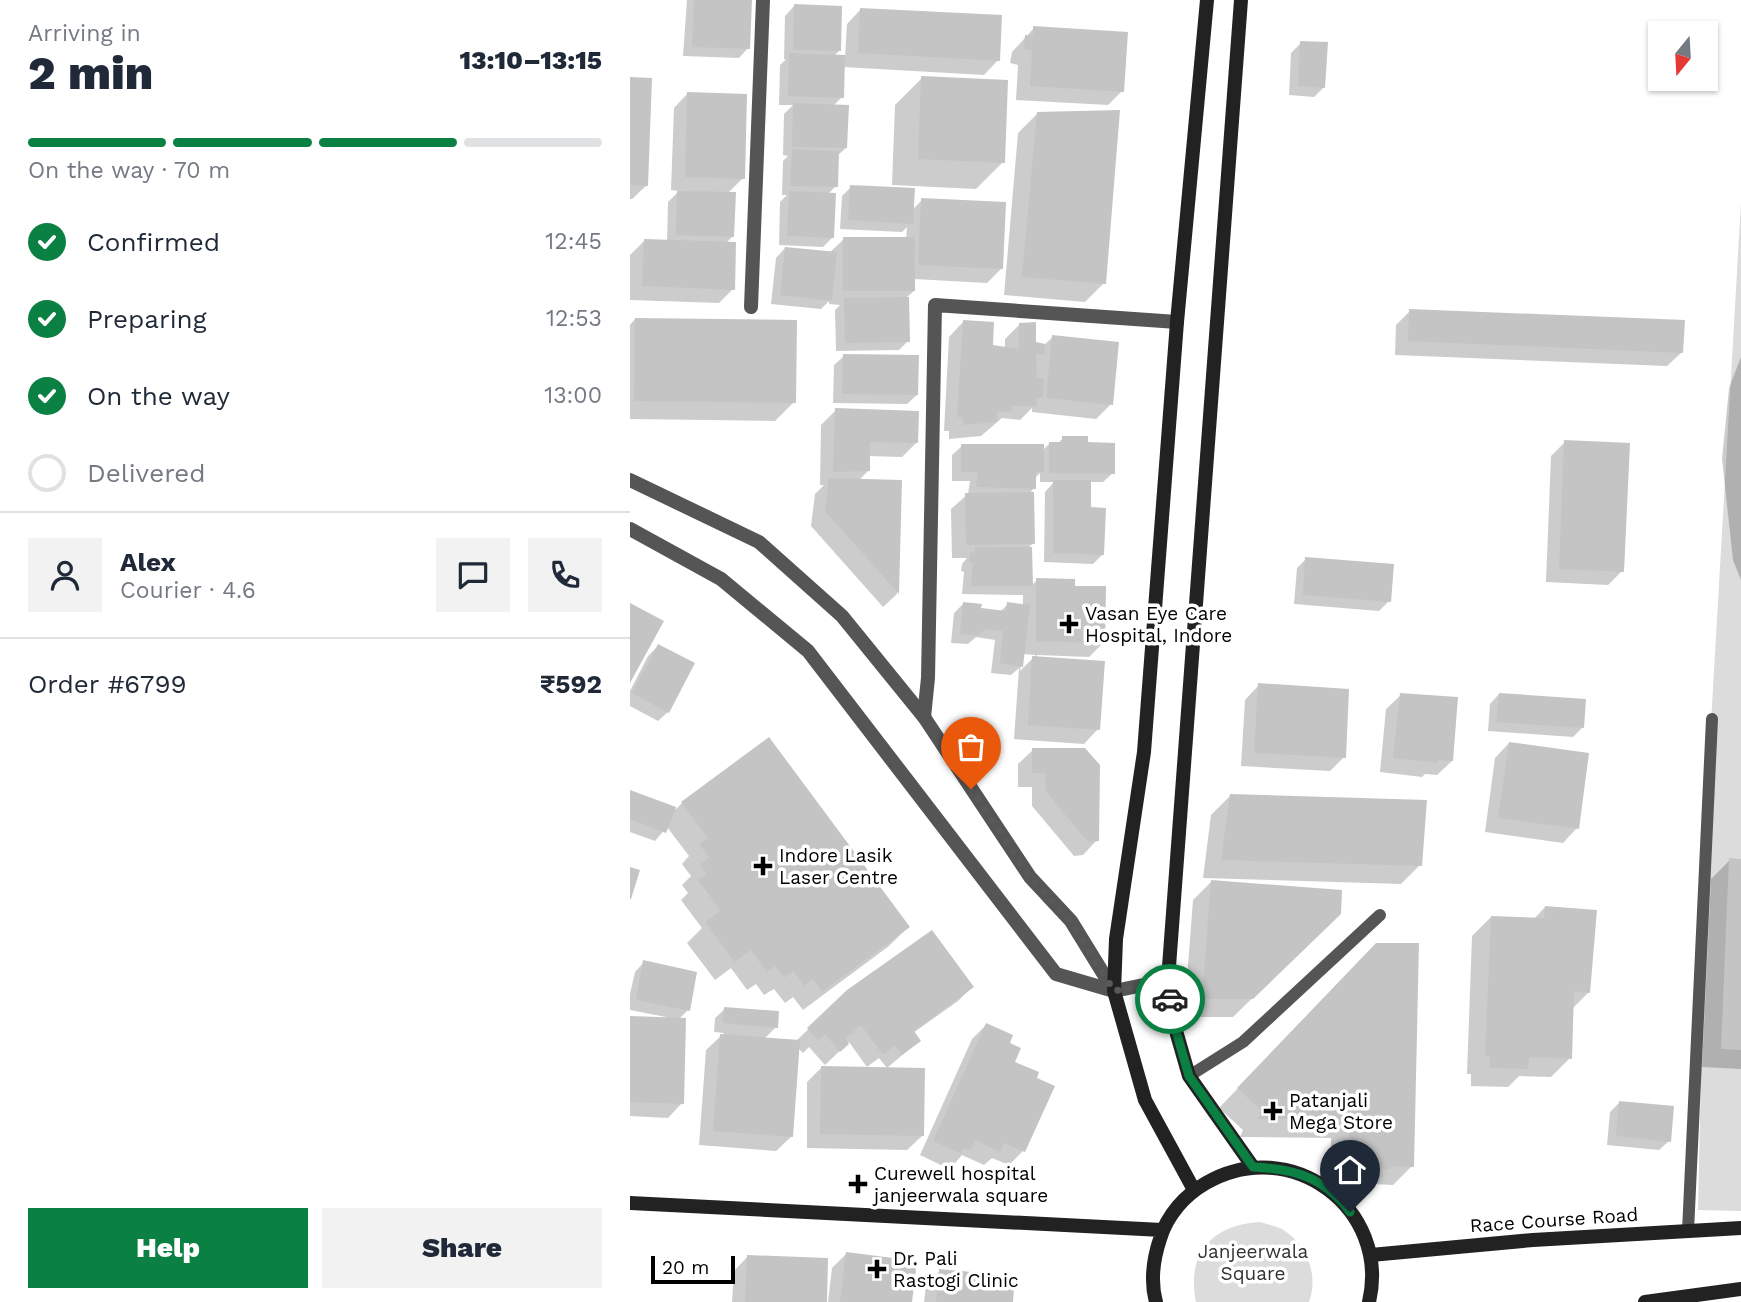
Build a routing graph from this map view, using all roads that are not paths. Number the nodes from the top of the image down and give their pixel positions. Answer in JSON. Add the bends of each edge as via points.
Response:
{"nodes":[{"id":1,"x":763,"y":0,"type":"edge"},
{"id":2,"x":1207,"y":0,"type":"edge"},
{"id":3,"x":1241,"y":0,"type":"edge"},
{"id":4,"x":751,"y":307,"type":"dead end"},
{"id":5,"x":1177,"y":322,"type":"junction"},
{"id":6,"x":630,"y":480,"type":"edge"},
{"id":7,"x":630,"y":529,"type":"edge"},
{"id":8,"x":924,"y":716,"type":"junction"},
{"id":9,"x":1712,"y":719,"type":"dead end"},
{"id":10,"x":1380,"y":915,"type":"dead end"},
{"id":11,"x":1168,"y":980,"type":"junction"},
{"id":12,"x":1114,"y":991,"type":"junction"},
{"id":13,"x":1189,"y":1076,"type":"junction"},
{"id":14,"x":1253,"y":1167,"type":"junction"},
{"id":15,"x":1194,"y":1190,"type":"junction"},
{"id":16,"x":630,"y":1203,"type":"edge"},
{"id":17,"x":1741,"y":1228,"type":"edge"},
{"id":18,"x":1162,"y":1230,"type":"junction"},
{"id":19,"x":1688,"y":1231,"type":"junction"},
{"id":20,"x":1371,"y":1255,"type":"junction"},
{"id":21,"x":1741,"y":1289,"type":"edge"},
{"id":22,"x":1156,"y":1302,"type":"edge"},
{"id":23,"x":1369,"y":1302,"type":"edge"},
{"id":24,"x":1645,"y":1302,"type":"edge"}],
"edges":[{"from":1,"to":4,"type":"street"},
{"from":2,"to":5,"type":"main road"},
{"from":3,"to":11,"type":"main road"},
{"from":5,"to":8,"type":"street","via":[[934,305]]},
{"from":5,"to":12,"type":"main road","via":[[1144,752],[1116,939]]},
{"from":6,"to":8,"type":"street","via":[[760,542],[842,616]]},
{"from":7,"to":12,"type":"street","via":[[721,579],[808,651],[1056,974]]},
{"from":8,"to":12,"type":"street","via":[[1030,877],[1071,922]]},
{"from":9,"to":19,"type":"lane"},
{"from":10,"to":13,"type":"lane","via":[[1243,1042]]},
{"from":11,"to":12,"type":"street"},
{"from":11,"to":13,"type":"main road","via":[[1174,1024]]},
{"from":12,"to":15,"type":"main road","via":[[1145,1100]]},
{"from":13,"to":14,"type":"main road"},
{"from":14,"to":15,"type":"main road","via":[[1222,1174]]},
{"from":14,"to":20,"type":"main road","via":[[1285,1169],[1315,1180],[1341,1199],[1360,1225]]},
{"from":15,"to":18,"type":"main road"},
{"from":16,"to":18,"type":"main road"},
{"from":17,"to":19,"type":"main road","name":"Race Course Road"},
{"from":18,"to":22,"type":"main road","via":[[1153,1259]]},
{"from":19,"to":20,"type":"main road","name":"Race Course Road"},
{"from":20,"to":23,"type":"main road"},
{"from":21,"to":24,"type":"main road"}]}
